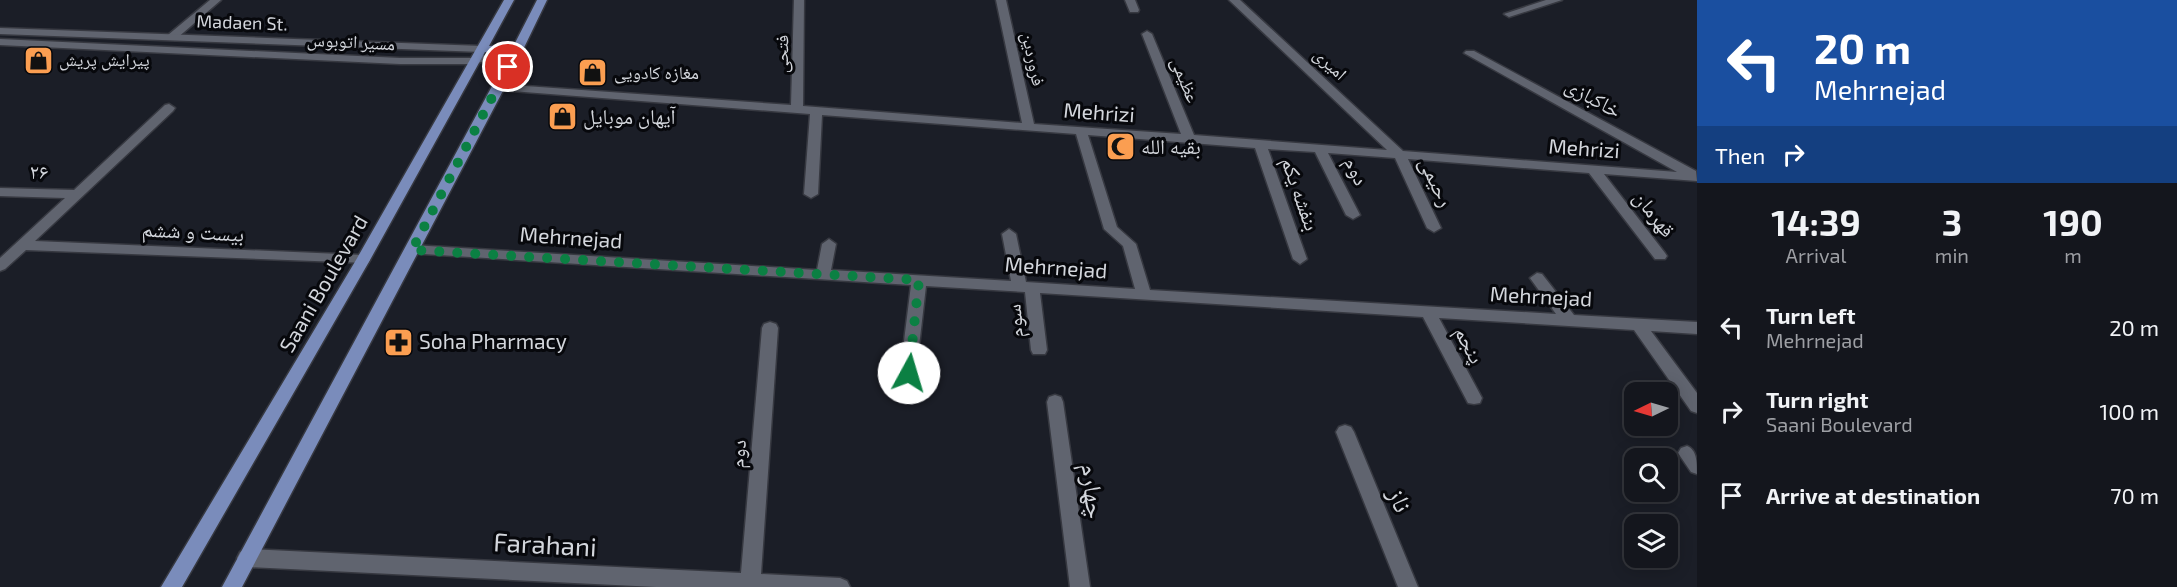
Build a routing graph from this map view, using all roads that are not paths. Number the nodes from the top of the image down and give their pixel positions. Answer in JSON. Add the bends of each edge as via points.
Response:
{"nodes":[{"id":1,"x":216,"y":0,"type":"edge"},
{"id":2,"x":509,"y":0,"type":"edge"},
{"id":3,"x":542,"y":0,"type":"edge"},
{"id":4,"x":799,"y":0,"type":"edge"},
{"id":5,"x":1001,"y":0,"type":"edge"},
{"id":6,"x":1234,"y":0,"type":"edge"},
{"id":7,"x":1557,"y":0,"type":"edge"},
{"id":8,"x":1509,"y":14,"type":"dead end"},
{"id":9,"x":0,"y":31,"type":"edge"},
{"id":10,"x":1147,"y":34,"type":"dead end"},
{"id":11,"x":172,"y":38,"type":"junction"},
{"id":12,"x":0,"y":42,"type":"edge"},
{"id":13,"x":518,"y":48,"type":"junction"},
{"id":14,"x":1470,"y":53,"type":"dead end"},
{"id":15,"x":478,"y":55,"type":"junction"},
{"id":16,"x":499,"y":87,"type":"junction"},
{"id":17,"x":169,"y":108,"type":"dead end"},
{"id":18,"x":797,"y":109,"type":"junction"},
{"id":19,"x":816,"y":111,"type":"junction"},
{"id":20,"x":1029,"y":127,"type":"junction"},
{"id":21,"x":1081,"y":131,"type":"junction"},
{"id":22,"x":1190,"y":139,"type":"junction"},
{"id":23,"x":1260,"y":144,"type":"junction"},
{"id":24,"x":1319,"y":148,"type":"junction"},
{"id":25,"x":1400,"y":155,"type":"junction"},
{"id":26,"x":1593,"y":169,"type":"junction"},
{"id":27,"x":1697,"y":177,"type":"edge"},
{"id":28,"x":0,"y":192,"type":"edge"},
{"id":29,"x":77,"y":194,"type":"junction"},
{"id":30,"x":811,"y":194,"type":"dead end"},
{"id":31,"x":1353,"y":215,"type":"dead end"},
{"id":32,"x":1434,"y":228,"type":"dead end"},
{"id":33,"x":1009,"y":234,"type":"dead end"},
{"id":34,"x":829,"y":244,"type":"dead end"},
{"id":35,"x":22,"y":245,"type":"junction"},
{"id":36,"x":412,"y":250,"type":"junction"},
{"id":37,"x":1660,"y":256,"type":"dead end"},
{"id":38,"x":1300,"y":259,"type":"dead end"},
{"id":39,"x":363,"y":260,"type":"junction"},
{"id":40,"x":0,"y":266,"type":"edge"},
{"id":41,"x":823,"y":274,"type":"junction"},
{"id":42,"x":1537,"y":278,"type":"dead end"},
{"id":43,"x":919,"y":280,"type":"junction"},
{"id":44,"x":1026,"y":287,"type":"junction"},
{"id":45,"x":1144,"y":294,"type":"junction"},
{"id":46,"x":1428,"y":312,"type":"junction"},
{"id":47,"x":1569,"y":320,"type":"junction"},
{"id":48,"x":1638,"y":324,"type":"junction"},
{"id":49,"x":770,"y":328,"type":"dead end"},
{"id":50,"x":1697,"y":328,"type":"edge"},
{"id":51,"x":1039,"y":350,"type":"dead end"},
{"id":52,"x":909,"y":373,"type":"dead end"},
{"id":53,"x":1474,"y":398,"type":"dead end"},
{"id":54,"x":1055,"y":402,"type":"dead end"},
{"id":55,"x":1697,"y":406,"type":"edge"},
{"id":56,"x":1345,"y":432,"type":"dead end"},
{"id":57,"x":247,"y":558,"type":"junction"},
{"id":58,"x":751,"y":585,"type":"edge"},
{"id":59,"x":171,"y":587,"type":"edge"},
{"id":60,"x":232,"y":587,"type":"edge"},
{"id":61,"x":840,"y":587,"type":"edge"},
{"id":62,"x":1080,"y":587,"type":"edge"},
{"id":63,"x":1408,"y":587,"type":"edge"}],
"edges":[{"from":1,"to":11,"type":"street"},
{"from":2,"to":15,"type":"main road","name":"Saani Boulevard"},
{"from":3,"to":13,"type":"main road"},
{"from":4,"to":18,"type":"street","name":"فتحی"},
{"from":5,"to":20,"type":"street","name":"فروردین"},
{"from":6,"to":25,"type":"street","name":"امیری"},
{"from":7,"to":8,"type":"street"},
{"from":9,"to":11,"type":"street","name":"Madaen St."},
{"from":10,"to":22,"type":"street","name":"عظیمی"},
{"from":11,"to":15,"type":"street","name":"Madaen St."},
{"from":12,"to":15,"type":"street","name":"مسیر اتوبوس","via":[[400,61]]},
{"from":13,"to":15,"type":"street","name":"مسیر اتوبوس"},
{"from":13,"to":16,"type":"main road"},
{"from":14,"to":27,"type":"street","name":"خاکبازی"},
{"from":15,"to":39,"type":"main road","name":"Saani Boulevard"},
{"from":16,"to":18,"type":"street","name":"Mehrizi"},
{"from":16,"to":36,"type":"main road"},
{"from":17,"to":29,"type":"street"},
{"from":18,"to":19,"type":"street","name":"Mehrizi"},
{"from":19,"to":20,"type":"street","name":"Mehrizi"},
{"from":19,"to":30,"type":"street"},
{"from":20,"to":21,"type":"street","name":"Mehrizi"},
{"from":21,"to":22,"type":"street","name":"Mehrizi"},
{"from":21,"to":45,"type":"street","via":[[1111,229],[1129,244]]},
{"from":22,"to":23,"type":"street","name":"Mehrizi"},
{"from":23,"to":24,"type":"street","name":"Mehrizi"},
{"from":23,"to":38,"type":"street","name":"بنفشه یکم"},
{"from":24,"to":25,"type":"street","name":"Mehrizi"},
{"from":24,"to":31,"type":"street","name":"دوم"},
{"from":25,"to":26,"type":"street","name":"Mehrizi"},
{"from":25,"to":32,"type":"street","name":"رحیمی"},
{"from":26,"to":27,"type":"street","name":"Mehrizi"},
{"from":26,"to":37,"type":"street","name":"قهرمان"},
{"from":28,"to":29,"type":"street","name":"۲۶"},
{"from":29,"to":35,"type":"street"},
{"from":33,"to":44,"type":"street"},
{"from":34,"to":41,"type":"street"},
{"from":35,"to":39,"type":"street","name":"بیست و ششم"},
{"from":35,"to":40,"type":"street"},
{"from":36,"to":41,"type":"street","name":"Mehrnejad"},
{"from":36,"to":57,"type":"main road"},
{"from":39,"to":59,"type":"main road","name":"Saani Boulevard"},
{"from":41,"to":43,"type":"street","name":"Mehrnejad"},
{"from":42,"to":47,"type":"street"},
{"from":43,"to":44,"type":"street","name":"Mehrnejad"},
{"from":43,"to":52,"type":"street"},
{"from":44,"to":45,"type":"street","name":"Mehrnejad"},
{"from":44,"to":51,"type":"street","name":"سوم"},
{"from":45,"to":46,"type":"street","name":"Mehrnejad"},
{"from":46,"to":47,"type":"street","name":"Mehrnejad"},
{"from":46,"to":53,"type":"street","name":"پنجم"},
{"from":47,"to":48,"type":"street","name":"Mehrnejad"},
{"from":48,"to":50,"type":"street","name":"Mehrnejad"},
{"from":48,"to":55,"type":"street"},
{"from":49,"to":58,"type":"street","name":"دوم"},
{"from":54,"to":62,"type":"street","name":"چهارم"},
{"from":56,"to":63,"type":"street","name":"ناز"},
{"from":57,"to":58,"type":"street","name":"Farahani"},
{"from":57,"to":60,"type":"main road"},
{"from":58,"to":61,"type":"street","name":"Farahani"}]}
